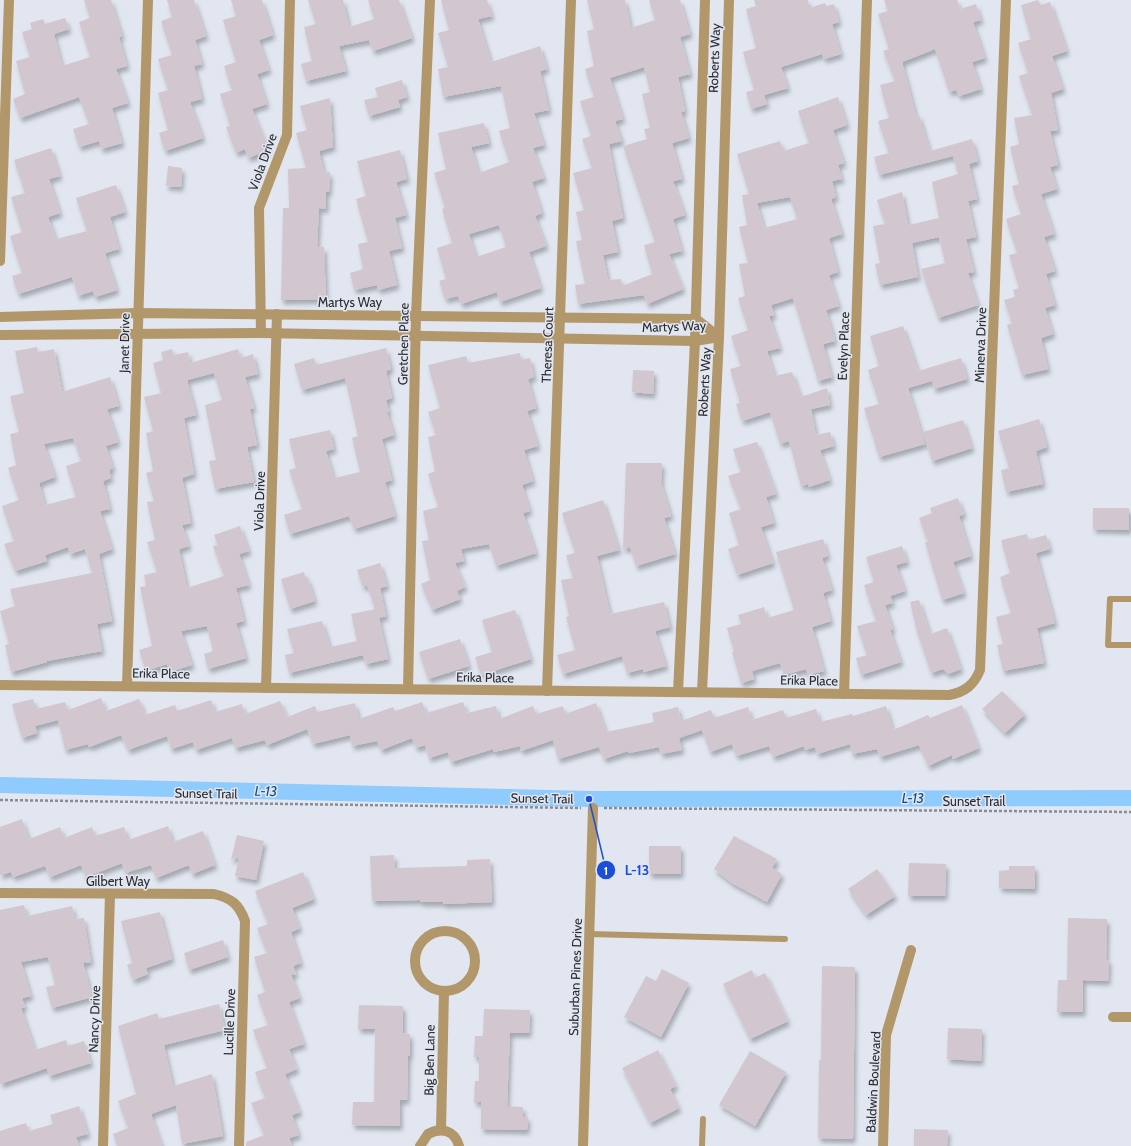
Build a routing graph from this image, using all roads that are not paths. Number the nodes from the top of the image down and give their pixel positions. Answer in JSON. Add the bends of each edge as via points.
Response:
{"nodes":[{"id":1,"x":9,"y":0,"type":"edge"},
{"id":2,"x":148,"y":0,"type":"edge"},
{"id":3,"x":290,"y":0,"type":"edge"},
{"id":4,"x":430,"y":0,"type":"edge"},
{"id":5,"x":571,"y":0,"type":"edge"},
{"id":6,"x":705,"y":0,"type":"edge"},
{"id":7,"x":729,"y":0,"type":"edge"},
{"id":8,"x":867,"y":0,"type":"edge"},
{"id":9,"x":1006,"y":0,"type":"edge"},
{"id":10,"x":0,"y":261,"type":"edge"},
{"id":11,"x":137,"y":314,"type":"junction"},
{"id":12,"x":261,"y":314,"type":"junction"},
{"id":13,"x":277,"y":314,"type":"junction"},
{"id":14,"x":416,"y":315,"type":"junction"},
{"id":15,"x":0,"y":317,"type":"edge"},
{"id":16,"x":560,"y":318,"type":"junction"},
{"id":17,"x":696,"y":319,"type":"junction"},
{"id":18,"x":261,"y":333,"type":"junction"},
{"id":19,"x":137,"y":334,"type":"junction"},
{"id":20,"x":277,"y":334,"type":"junction"},
{"id":21,"x":0,"y":335,"type":"edge"},
{"id":22,"x":416,"y":337,"type":"junction"},
{"id":23,"x":719,"y":337,"type":"junction"},
{"id":24,"x":560,"y":340,"type":"junction"},
{"id":25,"x":695,"y":341,"type":"junction"},
{"id":26,"x":1131,"y":599,"type":"edge"},
{"id":27,"x":1131,"y":645,"type":"edge"},
{"id":28,"x":0,"y":685,"type":"edge"},
{"id":29,"x":127,"y":686,"type":"junction"},
{"id":30,"x":266,"y":688,"type":"junction"},
{"id":31,"x":969,"y":688,"type":"joint"},
{"id":32,"x":408,"y":689,"type":"junction"},
{"id":33,"x":547,"y":691,"type":"junction"},
{"id":34,"x":678,"y":692,"type":"junction"},
{"id":35,"x":702,"y":692,"type":"junction"},
{"id":36,"x":844,"y":694,"type":"junction"},
{"id":37,"x":593,"y":808,"type":"road end"},
{"id":38,"x":0,"y":893,"type":"edge"},
{"id":39,"x":110,"y":894,"type":"junction"},
{"id":40,"x":235,"y":902,"type":"joint"},
{"id":41,"x":589,"y":934,"type":"junction"},
{"id":42,"x":785,"y":939,"type":"dead end"},
{"id":43,"x":911,"y":950,"type":"dead end"},
{"id":44,"x":444,"y":991,"type":"junction"},
{"id":45,"x":1113,"y":1017,"type":"dead end"},
{"id":46,"x":1131,"y":1017,"type":"edge"},
{"id":47,"x":703,"y":1119,"type":"dead end"},
{"id":48,"x":441,"y":1130,"type":"junction"},
{"id":49,"x":103,"y":1146,"type":"edge"},
{"id":50,"x":239,"y":1146,"type":"edge"},
{"id":51,"x":420,"y":1146,"type":"edge"},
{"id":52,"x":460,"y":1146,"type":"edge"},
{"id":53,"x":583,"y":1146,"type":"edge"},
{"id":54,"x":702,"y":1146,"type":"edge"},
{"id":55,"x":883,"y":1146,"type":"edge"}],
"edges":[{"from":1,"to":10,"type":"street"},
{"from":2,"to":11,"type":"street","name":"Janet Drive"},
{"from":3,"to":12,"type":"street","name":"Viola Drive","via":[[287,135],[259,208]]},
{"from":4,"to":14,"type":"street","name":"Gretchen Place"},
{"from":5,"to":16,"type":"street","name":"Theresa Court"},
{"from":6,"to":17,"type":"street","name":"Roberts Way"},
{"from":7,"to":23,"type":"street","name":"Roberts Way"},
{"from":8,"to":36,"type":"street","name":"Evelyn Place"},
{"from":9,"to":31,"type":"street","name":"Minerva Drive","via":[[980,670]]},
{"from":11,"to":12,"type":"street","name":"Martys Way"},
{"from":11,"to":15,"type":"street","name":"Martys Way"},
{"from":11,"to":19,"type":"street","name":"Janet Drive"},
{"from":12,"to":13,"type":"street","name":"Martys Way"},
{"from":12,"to":18,"type":"street","name":"Viola Drive"},
{"from":13,"to":14,"type":"street","name":"Martys Way"},
{"from":13,"to":20,"type":"street","name":"Viola Drive"},
{"from":14,"to":16,"type":"street","name":"Martys Way"},
{"from":14,"to":22,"type":"street","name":"Gretchen Place"},
{"from":16,"to":17,"type":"street","name":"Martys Way"},
{"from":16,"to":24,"type":"street","name":"Theresa Court"},
{"from":17,"to":23,"type":"street","name":"Martys Way"},
{"from":17,"to":25,"type":"street","name":"Roberts Way"},
{"from":18,"to":19,"type":"street","name":"Martys Way"},
{"from":18,"to":20,"type":"street","name":"Martys Way"},
{"from":19,"to":21,"type":"street","name":"Martys Way"},
{"from":19,"to":29,"type":"street","name":"Janet Drive"},
{"from":20,"to":22,"type":"street","name":"Martys Way"},
{"from":20,"to":30,"type":"street","name":"Viola Drive"},
{"from":22,"to":24,"type":"street","name":"Martys Way"},
{"from":22,"to":32,"type":"street","name":"Gretchen Place"},
{"from":23,"to":25,"type":"street","name":"Martys Way"},
{"from":23,"to":35,"type":"street","name":"Roberts Way"},
{"from":24,"to":25,"type":"street","name":"Martys Way"},
{"from":24,"to":33,"type":"street","name":"Theresa Court"},
{"from":25,"to":34,"type":"street","name":"Roberts Way"},
{"from":26,"to":27,"type":"lane","via":[[1110,599],[1108,645]]},
{"from":28,"to":29,"type":"street","name":"Erika Place"},
{"from":29,"to":30,"type":"street","name":"Erika Place"},
{"from":30,"to":32,"type":"street","name":"Erika Place"},
{"from":31,"to":36,"type":"street","name":"Erika Place","via":[[949,695]]},
{"from":32,"to":33,"type":"street","name":"Erika Place"},
{"from":33,"to":34,"type":"street","name":"Erika Place"},
{"from":34,"to":35,"type":"street","name":"Erika Place"},
{"from":35,"to":36,"type":"street","name":"Erika Place"},
{"from":37,"to":41,"type":"street","name":"Suburban Pines Drive"},
{"from":38,"to":39,"type":"street","name":"Gilbert Way"},
{"from":39,"to":40,"type":"street","name":"Gilbert Way","via":[[214,894],[225,896]]},
{"from":39,"to":49,"type":"street","name":"Nancy Drive"},
{"from":40,"to":50,"type":"street","name":"Lucille Drive","via":[[245,921]]},
{"from":41,"to":42,"type":"lane"},
{"from":41,"to":53,"type":"street","name":"Suburban Pines Drive"},
{"from":43,"to":55,"type":"street","name":"Baldwin Boulevard","via":[[886,1034]]},
{"from":44,"to":44,"type":"street","via":[[462,986],[469,979],[474,961],[473,951],[461,936],[443,931],[429,936],[418,947],[415,966],[418,976],[425,984]]},
{"from":44,"to":48,"type":"street","name":"Big Ben Lane"},
{"from":45,"to":46,"type":"street"},
{"from":47,"to":54,"type":"lane"},
{"from":48,"to":51,"type":"street","via":[[428,1134]]},
{"from":48,"to":52,"type":"street","via":[[457,1138]]}]}
